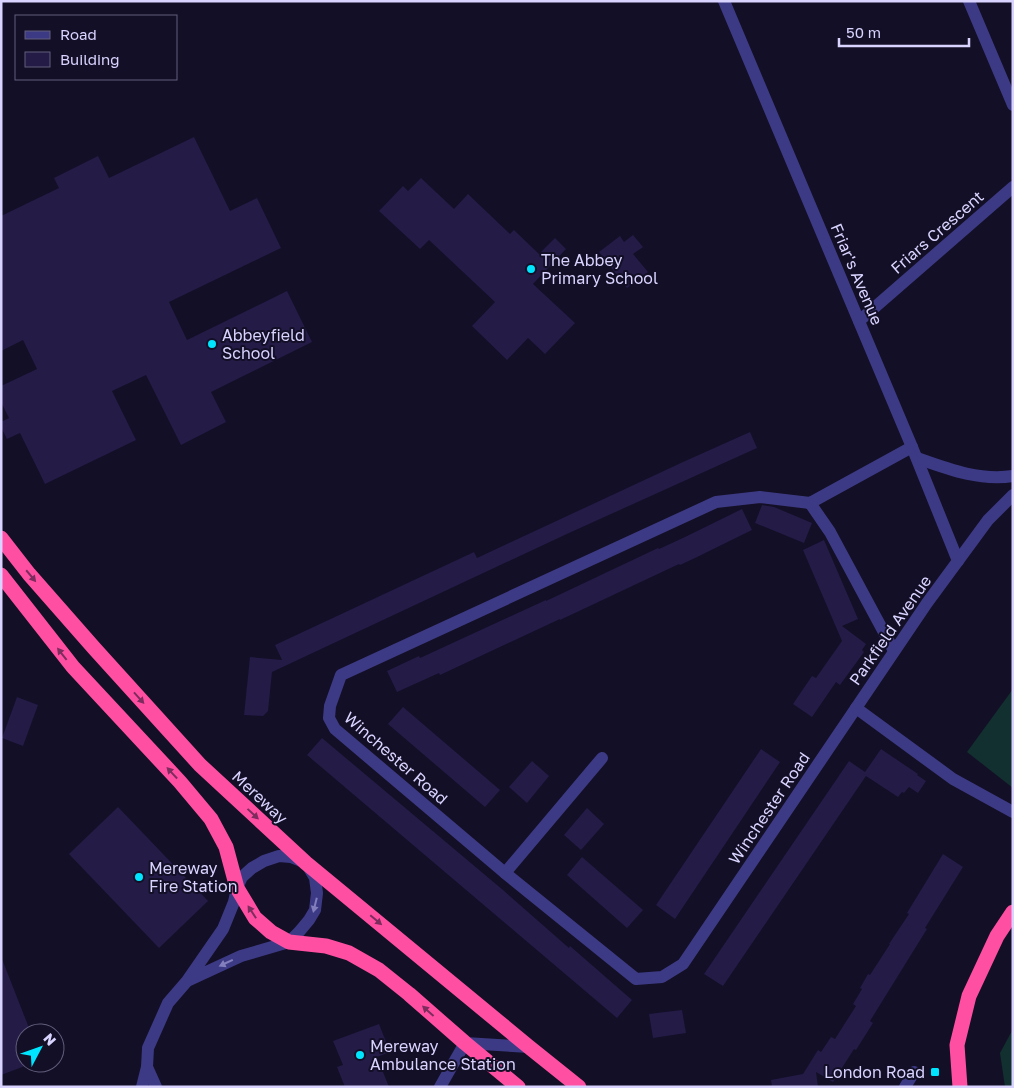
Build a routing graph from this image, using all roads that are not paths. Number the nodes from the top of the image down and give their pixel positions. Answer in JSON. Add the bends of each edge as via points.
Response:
{"nodes":[{"id":1,"x":724,"y":1,"type":"edge"},
{"id":2,"x":969,"y":1,"type":"edge"},
{"id":3,"x":1013,"y":105,"type":"edge"},
{"id":4,"x":1013,"y":187,"type":"edge"},
{"id":5,"x":859,"y":321,"type":"junction"},
{"id":6,"x":914,"y":453,"type":"junction"},
{"id":7,"x":1013,"y":476,"type":"edge"},
{"id":8,"x":1013,"y":495,"type":"edge"},
{"id":9,"x":810,"y":503,"type":"junction"},
{"id":10,"x":1,"y":538,"type":"edge"},
{"id":11,"x":958,"y":560,"type":"junction"},
{"id":12,"x":1,"y":575,"type":"edge"},
{"id":13,"x":1,"y":582,"type":"edge"},
{"id":14,"x":22,"y":602,"type":"junction"},
{"id":15,"x":894,"y":651,"type":"junction"},
{"id":16,"x":856,"y":708,"type":"junction"},
{"id":17,"x":602,"y":758,"type":"dead end"},
{"id":18,"x":1013,"y":812,"type":"edge"},
{"id":19,"x":306,"y":863,"type":"junction"},
{"id":20,"x":505,"y":872,"type":"junction"},
{"id":21,"x":237,"y":888,"type":"junction"},
{"id":22,"x":1013,"y":912,"type":"edge"},
{"id":23,"x":289,"y":942,"type":"junction"},
{"id":24,"x":186,"y":981,"type":"junction"},
{"id":25,"x":464,"y":1043,"type":"junction"},
{"id":26,"x":529,"y":1047,"type":"junction"},
{"id":27,"x":147,"y":1067,"type":"junction"},
{"id":28,"x":914,"y":1072,"type":"dead end"},
{"id":29,"x":142,"y":1087,"type":"edge"},
{"id":30,"x":156,"y":1087,"type":"edge"},
{"id":31,"x":440,"y":1087,"type":"edge"},
{"id":32,"x":518,"y":1087,"type":"edge"},
{"id":33,"x":579,"y":1087,"type":"edge"},
{"id":34,"x":905,"y":1087,"type":"edge"},
{"id":35,"x":960,"y":1087,"type":"edge"}],
"edges":[{"from":1,"to":5,"type":"street","name":"Friar's Avenue"},
{"from":2,"to":3,"type":"street"},
{"from":4,"to":5,"type":"street","name":"Friars Crescent"},
{"from":5,"to":6,"type":"street","name":"Friar's Avenue"},
{"from":6,"to":7,"type":"street","via":[[961,473]]},
{"from":6,"to":9,"type":"street"},
{"from":6,"to":11,"type":"street","name":"Friar's Avenue"},
{"from":8,"to":11,"type":"street","name":"Parkfield Avenue","via":[[988,520]]},
{"from":9,"to":15,"type":"street","via":[[830,532]]},
{"from":9,"to":20,"type":"street","name":"Winchester Road","via":[[760,497],[716,502],[341,675],[330,706],[329,718],[335,729]]},
{"from":10,"to":19,"type":"highway","name":"Mereway","one_way":true,"via":[[29,574],[200,765]]},
{"from":11,"to":15,"type":"street","name":"Parkfield Avenue"},
{"from":12,"to":14,"type":"highway"},
{"from":13,"to":14,"type":"street"},
{"from":21,"to":14,"type":"highway","one_way":true,"via":[[226,847],[211,819],[72,667]]},
{"from":15,"to":16,"type":"street","name":"Parkfield Avenue"},
{"from":16,"to":18,"type":"street","name":"Parkfield Avenue","via":[[953,778]]},
{"from":16,"to":20,"type":"street","name":"Winchester Road","via":[[683,964],[662,977],[636,979]]},
{"from":17,"to":20,"type":"street"},
{"from":19,"to":21,"type":"street","via":[[279,856],[264,861],[242,877]]},
{"from":19,"to":23,"type":"street","one_way":true,"via":[[315,878],[314,910]]},
{"from":19,"to":26,"type":"highway","name":"Mereway","one_way":true},
{"from":23,"to":21,"type":"highway","one_way":true,"via":[[255,918]]},
{"from":21,"to":24,"type":"street","via":[[223,928]]},
{"from":22,"to":35,"type":"highway","via":[[997,936],[969,996],[957,1045]]},
{"from":23,"to":24,"type":"street","one_way":true,"via":[[241,956]]},
{"from":25,"to":23,"type":"highway","one_way":true,"via":[[409,994],[362,959],[326,946]]},
{"from":24,"to":27,"type":"street","via":[[168,1003],[148,1048]]},
{"from":25,"to":26,"type":"street"},
{"from":25,"to":31,"type":"street"},
{"from":25,"to":32,"type":"highway"},
{"from":26,"to":33,"type":"highway","name":"Mereway"},
{"from":27,"to":29,"type":"street"},
{"from":27,"to":30,"type":"street"},
{"from":28,"to":34,"type":"street"}]}
